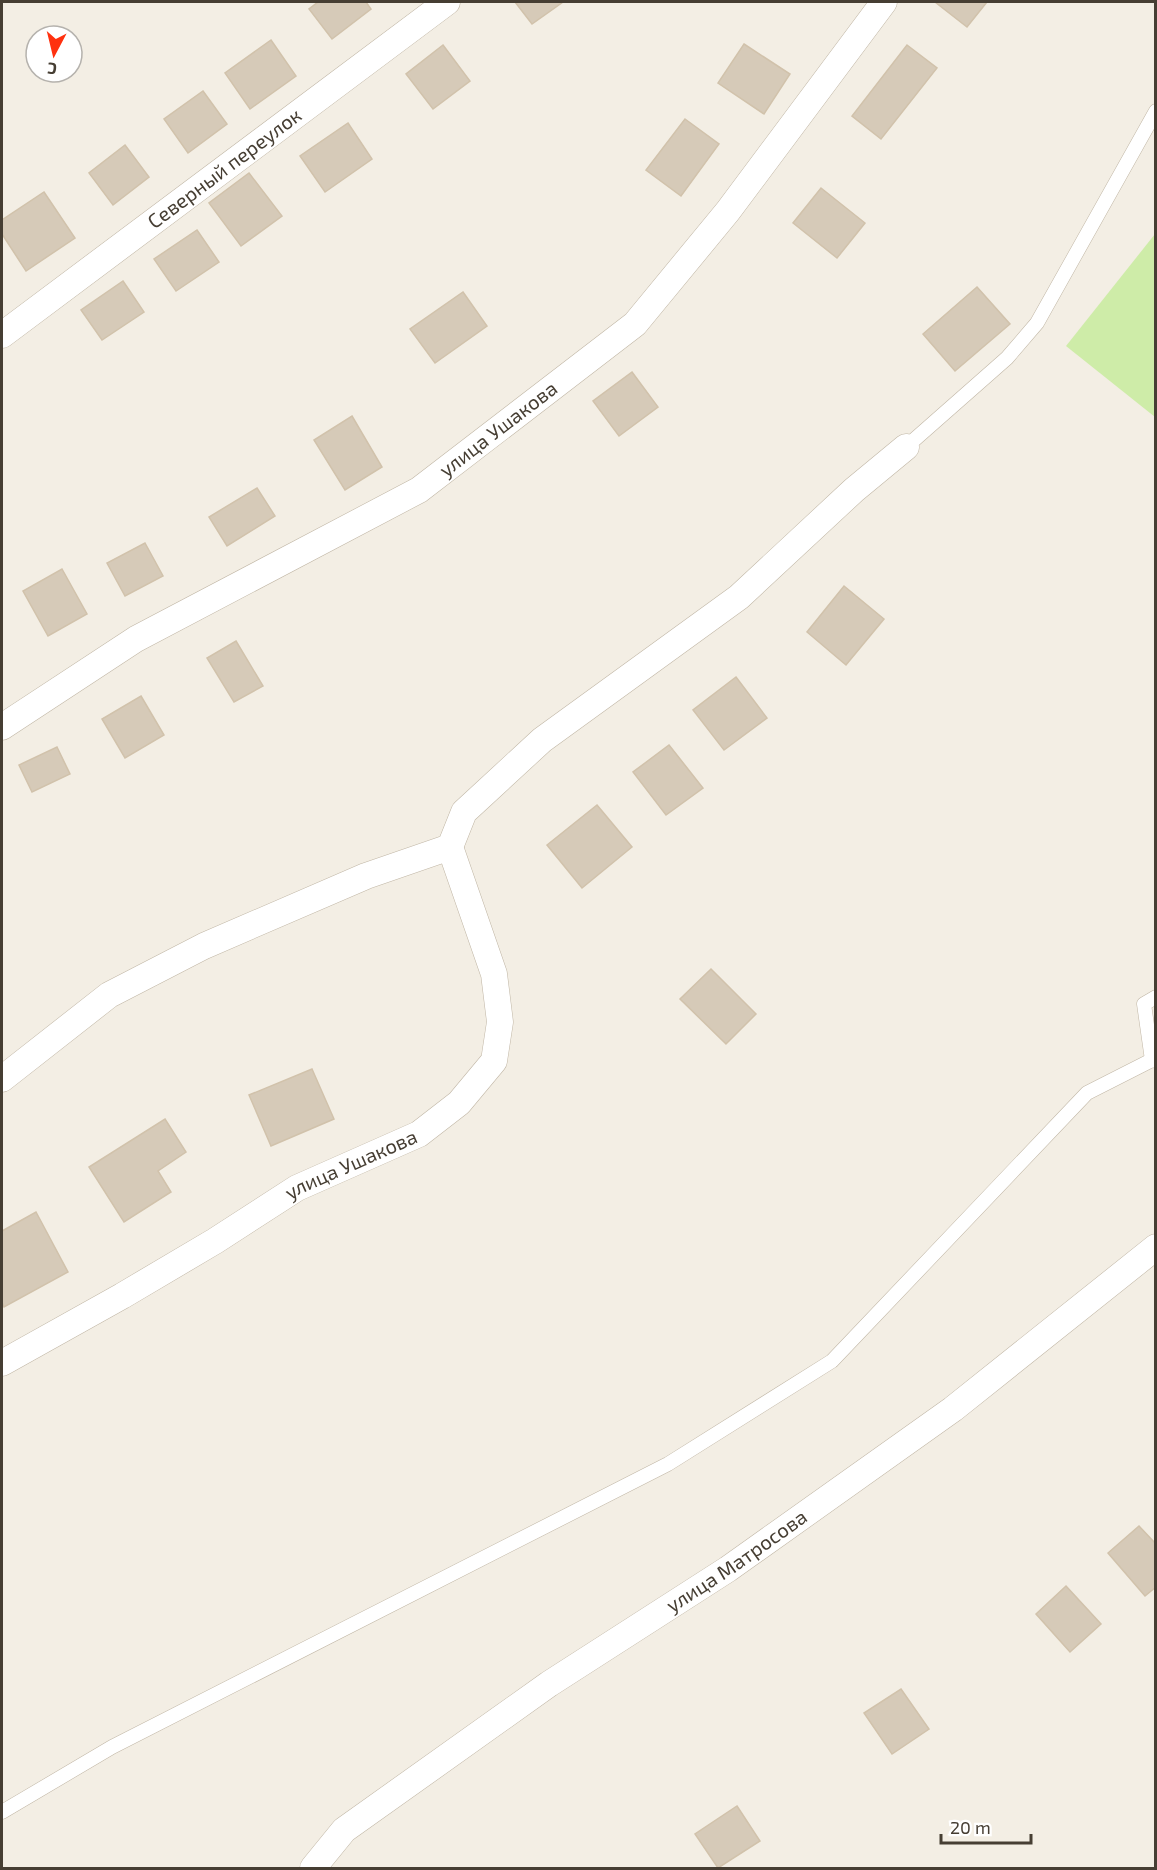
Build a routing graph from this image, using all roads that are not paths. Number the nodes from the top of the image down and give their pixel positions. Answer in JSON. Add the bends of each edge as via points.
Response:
{"nodes":[{"id":1,"x":447,"y":2,"type":"edge"},
{"id":2,"x":884,"y":2,"type":"edge"},
{"id":3,"x":1155,"y":111,"type":"edge"},
{"id":4,"x":2,"y":335,"type":"edge"},
{"id":5,"x":906,"y":447,"type":"joint"},
{"id":6,"x":2,"y":727,"type":"edge"},
{"id":7,"x":450,"y":847,"type":"junction"},
{"id":8,"x":1155,"y":996,"type":"edge"},
{"id":9,"x":1154,"y":1060,"type":"edge"},
{"id":10,"x":2,"y":1079,"type":"edge"},
{"id":11,"x":1155,"y":1247,"type":"edge"},
{"id":12,"x":2,"y":1363,"type":"edge"},
{"id":13,"x":2,"y":1812,"type":"edge"},
{"id":14,"x":313,"y":1869,"type":"edge"}],
"edges":[{"from":1,"to":4,"type":"street","name":"Северный переулок"},
{"from":2,"to":6,"type":"street","name":"улица Ушакова","via":[[728,211],[635,324],[419,490],[136,639]]},
{"from":3,"to":5,"type":"lane","via":[[1038,323],[1007,358]]},
{"from":5,"to":7,"type":"street","via":[[739,597],[542,740],[464,812]]},
{"from":7,"to":10,"type":"street","via":[[366,876],[204,946],[109,995]]},
{"from":7,"to":12,"type":"street","name":"улица Ушакова","via":[[494,974],[500,1022],[494,1061],[459,1103],[419,1134],[297,1188],[133,1290]]},
{"from":8,"to":9,"type":"lane","via":[[1144,1004]]},
{"from":9,"to":13,"type":"lane","via":[[1087,1093],[832,1361],[668,1464],[112,1747]]},
{"from":11,"to":14,"type":"street","name":"улица Матросова","via":[[944,1416],[728,1569],[549,1684],[344,1830]]}]}
